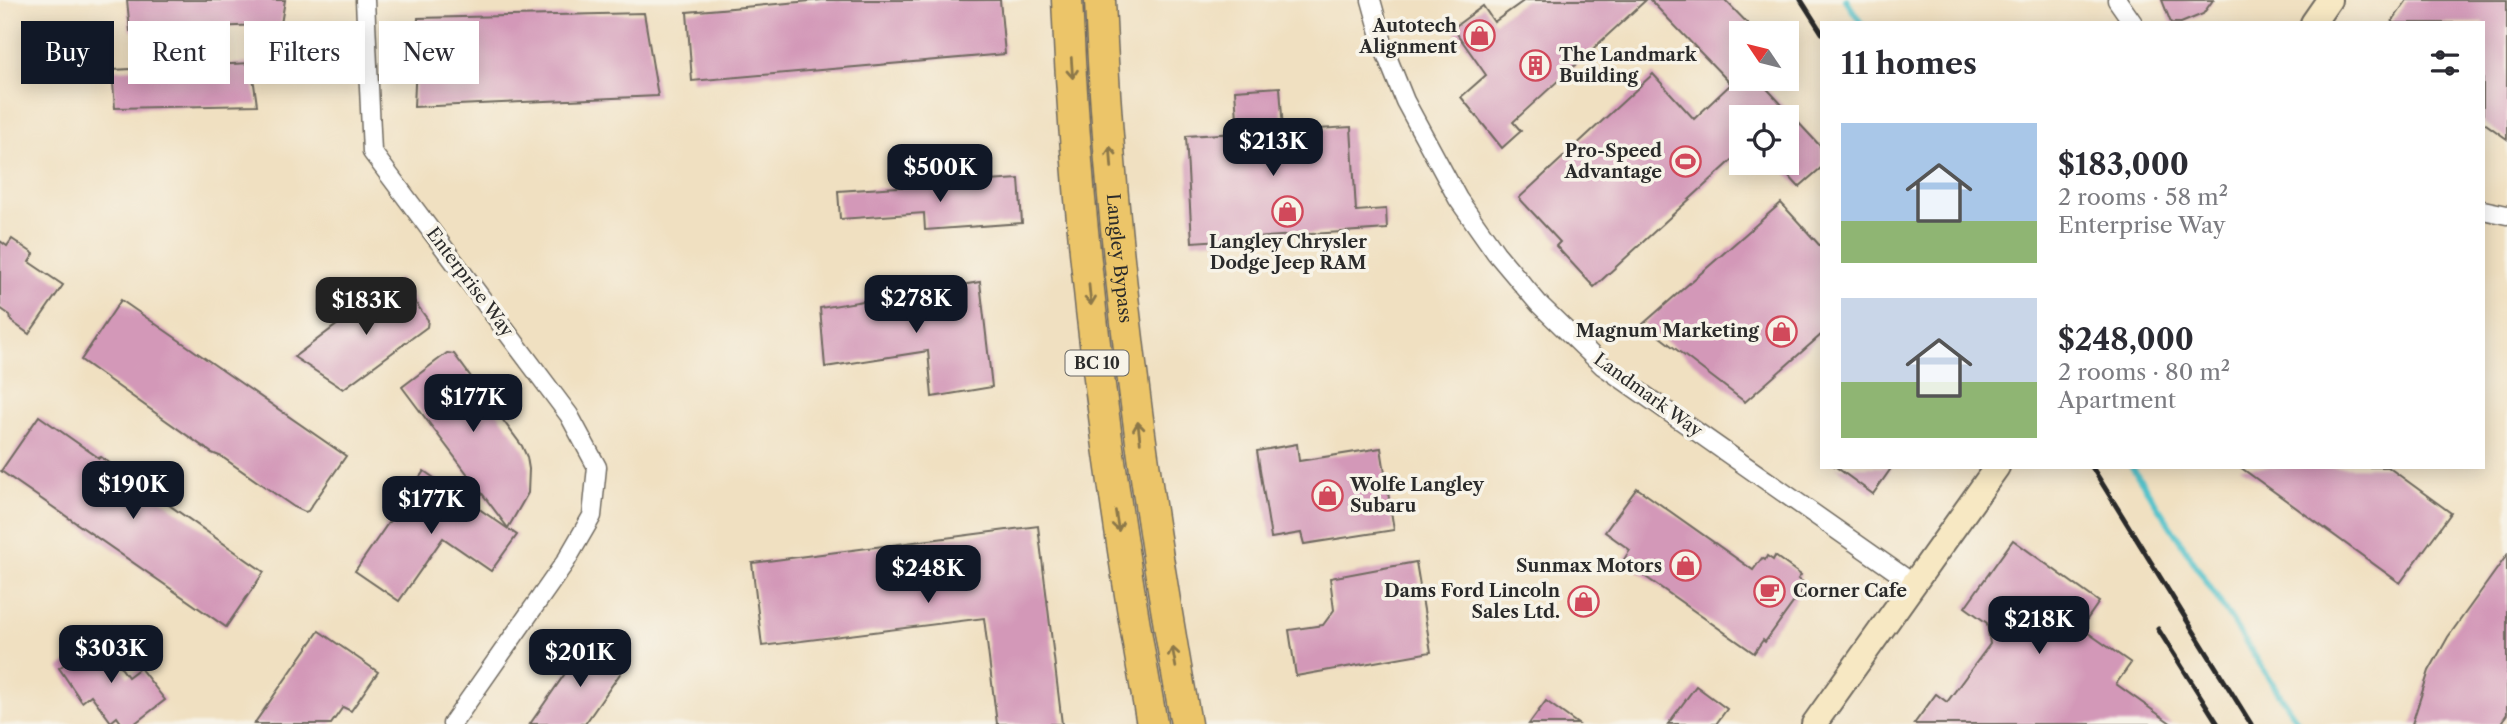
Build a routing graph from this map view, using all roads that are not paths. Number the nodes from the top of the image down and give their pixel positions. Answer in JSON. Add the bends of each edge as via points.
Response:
{"nodes":[{"id":1,"x":365,"y":0,"type":"edge"},
{"id":2,"x":1067,"y":0,"type":"edge"},
{"id":3,"x":1100,"y":0,"type":"edge"},
{"id":4,"x":1371,"y":0,"type":"edge"},
{"id":5,"x":2117,"y":0,"type":"edge"},
{"id":6,"x":2329,"y":0,"type":"edge"},
{"id":7,"x":2132,"y":21,"type":"edge"},
{"id":8,"x":2314,"y":21,"type":"edge"},
{"id":9,"x":2485,"y":210,"type":"edge"},
{"id":10,"x":2507,"y":215,"type":"edge"},
{"id":11,"x":1996,"y":469,"type":"edge"},
{"id":12,"x":1914,"y":584,"type":"junction"},
{"id":13,"x":452,"y":724,"type":"edge"},
{"id":14,"x":1152,"y":724,"type":"edge"},
{"id":15,"x":1186,"y":724,"type":"edge"},
{"id":16,"x":1814,"y":724,"type":"edge"}],
"edges":[{"from":1,"to":13,"type":"street","name":"Enterprise Way","via":[[372,152],[569,415],[597,467],[592,516],[566,561]]},
{"from":2,"to":14,"type":"highway","name":"Langley Bypass","number":"BC 10","one_way":true,"via":[[1093,330],[1112,483]]},
{"from":15,"to":3,"type":"highway","name":"Langley Bypass","number":"BC 10","one_way":true,"via":[[1142,458],[1116,227]]},
{"from":4,"to":12,"type":"street","name":"Landmark Way","via":[[1405,101],[1458,199],[1539,304],[1603,366]]},
{"from":5,"to":7,"type":"street"},
{"from":6,"to":8,"type":"main road"},
{"from":9,"to":10,"type":"street"},
{"from":11,"to":12,"type":"main road"},
{"from":12,"to":16,"type":"main road"}]}
